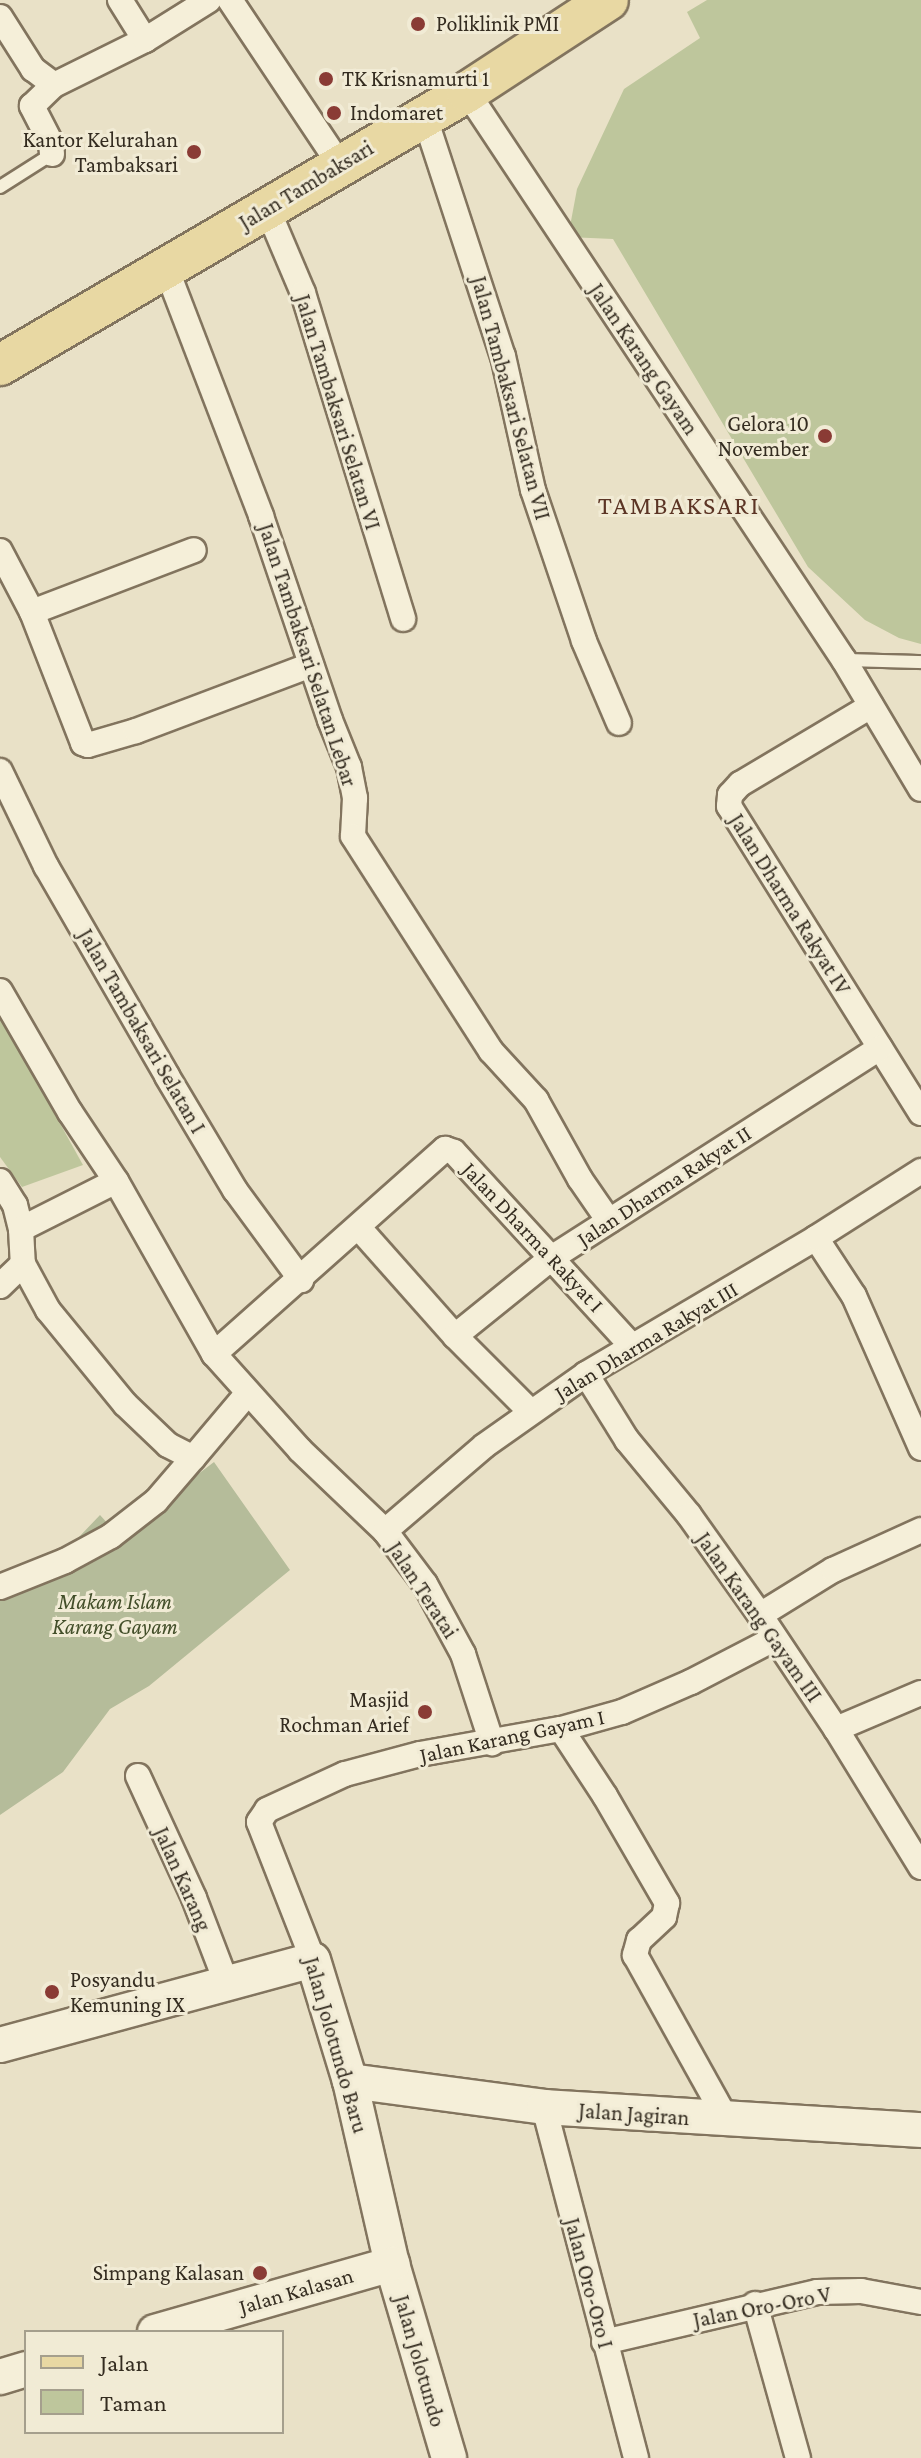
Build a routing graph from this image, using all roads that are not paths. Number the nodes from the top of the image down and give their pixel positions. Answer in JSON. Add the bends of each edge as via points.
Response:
{"nodes":[{"id":1,"x":120,"y":0,"type":"edge"},
{"id":2,"x":209,"y":0,"type":"edge"},
{"id":3,"x":230,"y":0,"type":"edge"},
{"id":4,"x":608,"y":0,"type":"edge"},
{"id":5,"x":0,"y":17,"type":"edge"},
{"id":6,"x":145,"y":40,"type":"junction"},
{"id":7,"x":54,"y":85,"type":"junction"},
{"id":8,"x":467,"y":92,"type":"junction"},
{"id":9,"x":424,"y":115,"type":"junction"},
{"id":10,"x":52,"y":154,"type":"joint"},
{"id":11,"x":340,"y":165,"type":"junction"},
{"id":12,"x":0,"y":187,"type":"edge"},
{"id":13,"x":267,"y":208,"type":"junction"},
{"id":14,"x":166,"y":268,"type":"junction"},
{"id":15,"x":0,"y":365,"type":"edge"},
{"id":16,"x":194,"y":550,"type":"dead end"},
{"id":17,"x":0,"y":551,"type":"edge"},
{"id":18,"x":32,"y":612,"type":"junction"},
{"id":19,"x":403,"y":619,"type":"dead end"},
{"id":20,"x":844,"y":660,"type":"junction"},
{"id":21,"x":921,"y":662,"type":"edge"},
{"id":22,"x":311,"y":665,"type":"junction"},
{"id":23,"x":871,"y":706,"type":"junction"},
{"id":24,"x":619,"y":723,"type":"dead end"},
{"id":25,"x":0,"y":771,"type":"edge"},
{"id":26,"x":921,"y":789,"type":"edge"},
{"id":27,"x":0,"y":991,"type":"edge"},
{"id":28,"x":880,"y":1048,"type":"junction"},
{"id":29,"x":921,"y":1113,"type":"edge"},
{"id":30,"x":921,"y":1171,"type":"edge"},
{"id":31,"x":0,"y":1181,"type":"edge"},
{"id":32,"x":116,"y":1181,"type":"junction"},
{"id":33,"x":609,"y":1221,"type":"junction"},
{"id":34,"x":359,"y":1228,"type":"junction"},
{"id":35,"x":21,"y":1229,"type":"junction"},
{"id":36,"x":816,"y":1238,"type":"junction"},
{"id":37,"x":553,"y":1257,"type":"junction"},
{"id":38,"x":23,"y":1264,"type":"junction"},
{"id":39,"x":301,"y":1280,"type":"junction"},
{"id":40,"x":0,"y":1286,"type":"edge"},
{"id":41,"x":455,"y":1336,"type":"junction"},
{"id":42,"x":632,"y":1346,"type":"junction"},
{"id":43,"x":214,"y":1354,"type":"junction"},
{"id":44,"x":586,"y":1374,"type":"junction"},
{"id":45,"x":247,"y":1394,"type":"junction"},
{"id":46,"x":531,"y":1412,"type":"junction"},
{"id":47,"x":921,"y":1448,"type":"edge"},
{"id":48,"x":193,"y":1458,"type":"junction"},
{"id":49,"x":921,"y":1530,"type":"edge"},
{"id":50,"x":385,"y":1531,"type":"junction"},
{"id":51,"x":0,"y":1587,"type":"edge"},
{"id":52,"x":760,"y":1615,"type":"junction"},
{"id":53,"x":774,"y":1639,"type":"junction"},
{"id":54,"x":921,"y":1693,"type":"edge"},
{"id":55,"x":561,"y":1729,"type":"junction"},
{"id":56,"x":836,"y":1729,"type":"junction"},
{"id":57,"x":492,"y":1743,"type":"junction"},
{"id":58,"x":138,"y":1776,"type":"dead end"},
{"id":59,"x":263,"y":1831,"type":"joint"},
{"id":60,"x":921,"y":1867,"type":"edge"},
{"id":61,"x":313,"y":1960,"type":"junction"},
{"id":62,"x":226,"y":1982,"type":"junction"},
{"id":63,"x":0,"y":2045,"type":"edge"},
{"id":64,"x":350,"y":2081,"type":"junction"},
{"id":65,"x":544,"y":2107,"type":"junction"},
{"id":66,"x":727,"y":2120,"type":"junction"},
{"id":67,"x":921,"y":2130,"type":"edge"},
{"id":68,"x":392,"y":2264,"type":"junction"},
{"id":69,"x":921,"y":2302,"type":"edge"},
{"id":70,"x":755,"y":2304,"type":"junction"},
{"id":71,"x":162,"y":2330,"type":"edge"},
{"id":72,"x":604,"y":2342,"type":"junction"},
{"id":73,"x":24,"y":2370,"type":"edge"},
{"id":74,"x":0,"y":2377,"type":"edge"},
{"id":75,"x":449,"y":2458,"type":"edge"},
{"id":76,"x":636,"y":2458,"type":"edge"},
{"id":77,"x":798,"y":2458,"type":"edge"}],
"edges":[{"from":1,"to":6,"type":"street"},
{"from":2,"to":6,"type":"street"},
{"from":3,"to":11,"type":"street"},
{"from":4,"to":8,"type":"main road","name":"Jalan Tambaksari"},
{"from":5,"to":7,"type":"street","via":[[33,69]]},
{"from":6,"to":7,"type":"street"},
{"from":7,"to":10,"type":"street","via":[[32,109]]},
{"from":8,"to":9,"type":"main road","name":"Jalan Tambaksari"},
{"from":8,"to":20,"type":"street","name":"Jalan Karang Gayam"},
{"from":9,"to":11,"type":"main road","name":"Jalan Tambaksari"},
{"from":9,"to":24,"type":"street","name":"Jalan Tambaksari Selatan VII","via":[[503,356],[533,490],[584,641]]},
{"from":10,"to":12,"type":"lane"},
{"from":11,"to":13,"type":"main road","name":"Jalan Tambaksari"},
{"from":13,"to":14,"type":"main road","name":"Jalan Tambaksari"},
{"from":13,"to":19,"type":"street","name":"Jalan Tambaksari Selatan VI","via":[[303,293]]},
{"from":14,"to":15,"type":"main road","name":"Jalan Tambaksari"},
{"from":14,"to":22,"type":"street","name":"Jalan Tambaksari Selatan Lebar","via":[[261,516]]},
{"from":16,"to":18,"type":"street"},
{"from":17,"to":18,"type":"street"},
{"from":18,"to":22,"type":"street","via":[[83,743],[136,731]]},
{"from":20,"to":21,"type":"lane"},
{"from":20,"to":23,"type":"street","name":"Jalan Karang Gayam"},
{"from":22,"to":33,"type":"street","name":"Jalan Tambaksari Selatan Lebar","via":[[354,784],[353,836],[491,1051],[536,1100]]},
{"from":23,"to":26,"type":"street","name":"Jalan Karang Gayam"},
{"from":23,"to":28,"type":"street","name":"Jalan Dharma Rakyat IV","via":[[740,784],[728,799]]},
{"from":25,"to":39,"type":"street","name":"Jalan Tambaksari Selatan I","via":[[46,866],[167,1076],[235,1190]]},
{"from":27,"to":32,"type":"street","name":"Jalan Teratai"},
{"from":28,"to":29,"type":"street","name":"Jalan Dharma Rakyat IV"},
{"from":28,"to":33,"type":"street","name":"Jalan Dharma Rakyat II"},
{"from":30,"to":36,"type":"street","name":"Jalan Dharma Rakyat III"},
{"from":31,"to":35,"type":"street","via":[[15,1205]]},
{"from":32,"to":35,"type":"street"},
{"from":32,"to":43,"type":"street","name":"Jalan Teratai"},
{"from":33,"to":37,"type":"street","name":"Jalan Dharma Rakyat II"},
{"from":34,"to":37,"type":"street","name":"Jalan Dharma Rakyat I","via":[[450,1149]]},
{"from":34,"to":39,"type":"street","name":"Jalan Dharma Rakyat I"},
{"from":34,"to":41,"type":"street"},
{"from":35,"to":38,"type":"street"},
{"from":36,"to":42,"type":"street","name":"Jalan Dharma Rakyat III"},
{"from":36,"to":47,"type":"street","via":[[854,1296]]},
{"from":37,"to":41,"type":"street","name":"Jalan Dharma Rakyat II"},
{"from":37,"to":42,"type":"street","name":"Jalan Dharma Rakyat I"},
{"from":38,"to":40,"type":"street"},
{"from":38,"to":48,"type":"street","via":[[48,1310],[125,1404],[168,1445]]},
{"from":39,"to":43,"type":"street","name":"Jalan Dharma Rakyat I"},
{"from":41,"to":46,"type":"street"},
{"from":42,"to":44,"type":"street","name":"Jalan Dharma Rakyat III"},
{"from":43,"to":45,"type":"street","name":"Jalan Teratai"},
{"from":44,"to":46,"type":"street","name":"Jalan Dharma Rakyat III"},
{"from":44,"to":52,"type":"street","name":"Jalan Karang Gayam III","via":[[627,1440]]},
{"from":45,"to":48,"type":"street"},
{"from":45,"to":50,"type":"street","name":"Jalan Teratai"},
{"from":46,"to":50,"type":"street","name":"Jalan Dharma Rakyat III"},
{"from":48,"to":51,"type":"street","via":[[156,1501],[111,1536]]},
{"from":49,"to":52,"type":"street","via":[[833,1570]]},
{"from":50,"to":57,"type":"street","name":"Jalan Teratai","via":[[425,1584],[463,1654]]},
{"from":52,"to":53,"type":"street","name":"Jalan Karang Gayam III"},
{"from":53,"to":55,"type":"street","name":"Jalan Karang Gayam I","via":[[662,1696]]},
{"from":53,"to":56,"type":"street","name":"Jalan Karang Gayam III"},
{"from":54,"to":56,"type":"street"},
{"from":55,"to":57,"type":"street","name":"Jalan Karang Gayam I"},
{"from":55,"to":66,"type":"street","via":[[667,1903],[664,1917],[639,1940],[635,1955]]},
{"from":56,"to":60,"type":"street","name":"Jalan Karang Gayam III"},
{"from":57,"to":59,"type":"street","name":"Jalan Karang Gayam I","via":[[420,1754],[345,1774],[267,1810],[259,1818]]},
{"from":58,"to":62,"type":"street","name":"Jalan Karang"},
{"from":59,"to":61,"type":"street","name":"Jalan Jolotundo Baru"},
{"from":61,"to":62,"type":"street"},
{"from":61,"to":64,"type":"street","name":"Jalan Jolotundo Baru"},
{"from":62,"to":63,"type":"street"},
{"from":64,"to":65,"type":"street","name":"Jalan Jagiran"},
{"from":64,"to":68,"type":"street","name":"Jalan Jolotundo Baru"},
{"from":65,"to":66,"type":"street","name":"Jalan Jagiran"},
{"from":65,"to":72,"type":"street","name":"Jalan Oro-Oro I"},
{"from":66,"to":67,"type":"street","name":"Jalan Jagiran"},
{"from":68,"to":71,"type":"street","name":"Jalan Kalasan"},
{"from":68,"to":75,"type":"street","name":"Jalan Jolotundo"},
{"from":69,"to":70,"type":"street","name":"Jalan Oro-Oro V","via":[[838,2291]]},
{"from":70,"to":72,"type":"street","name":"Jalan Oro-Oro V"},
{"from":70,"to":77,"type":"street"},
{"from":72,"to":76,"type":"street","name":"Jalan Oro-Oro I"},
{"from":73,"to":74,"type":"street"}]}
